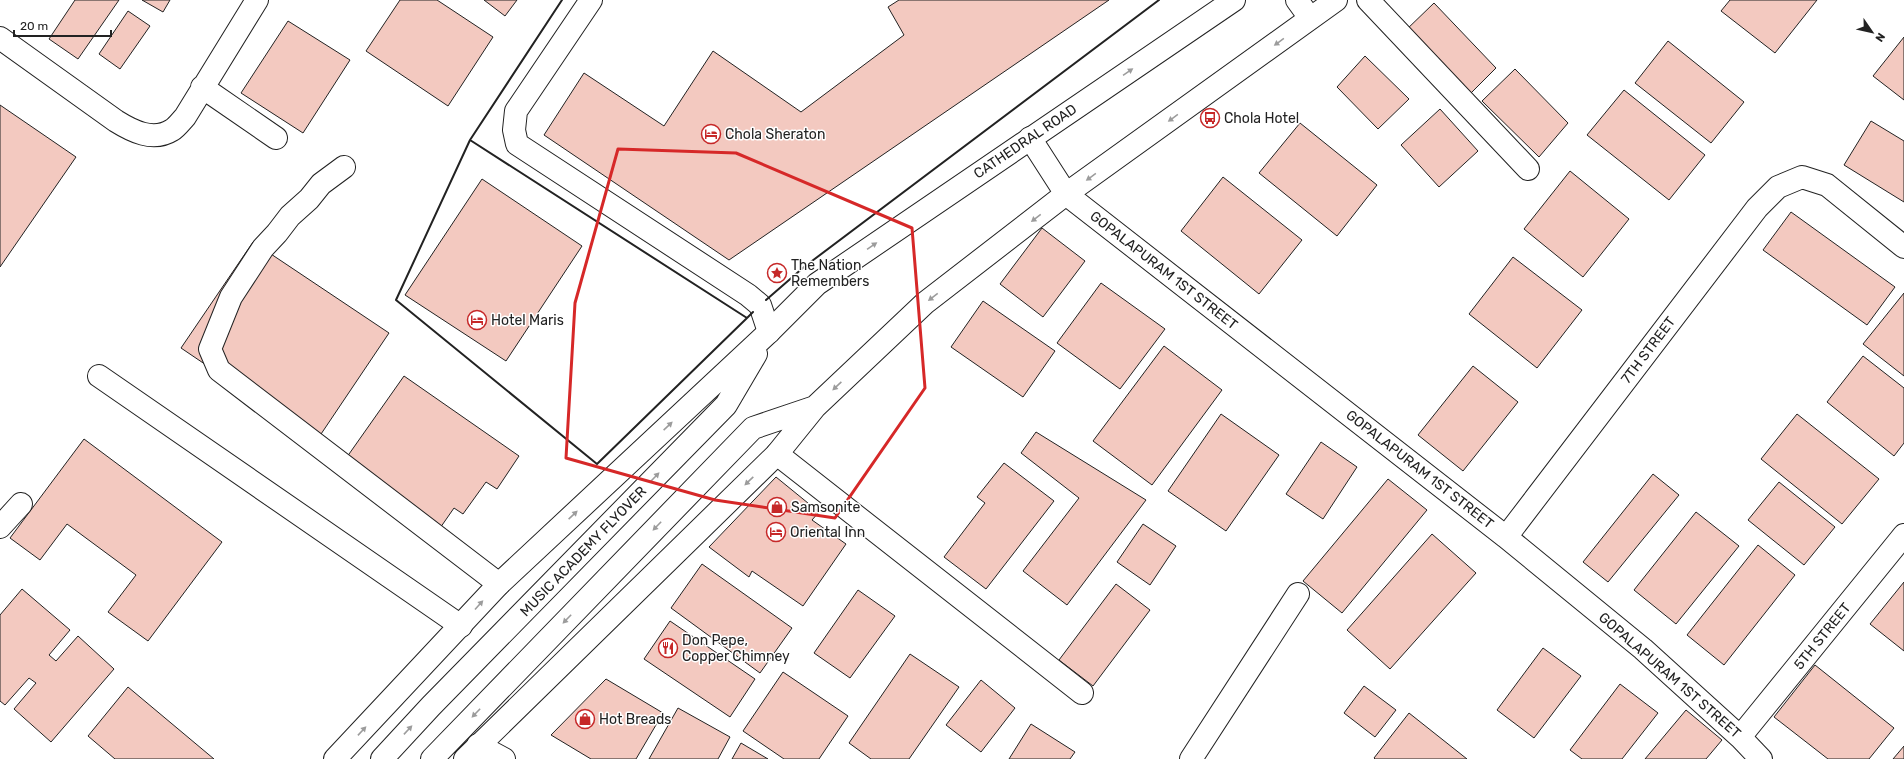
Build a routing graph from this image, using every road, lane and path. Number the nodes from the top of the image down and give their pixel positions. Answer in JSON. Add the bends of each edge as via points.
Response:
{"nodes":[{"id":1,"x":257,"y":0,"type":"edge"},
{"id":2,"x":591,"y":0,"type":"edge"},
{"id":3,"x":1234,"y":0,"type":"edge"},
{"id":4,"x":1297,"y":0,"type":"edge"},
{"id":5,"x":1336,"y":0,"type":"edge"},
{"id":6,"x":1368,"y":0,"type":"edge"},
{"id":7,"x":1310,"y":18,"type":"junction"},
{"id":8,"x":0,"y":38,"type":"edge"},
{"id":9,"x":202,"y":86,"type":"junction"},
{"id":10,"x":276,"y":138,"type":"dead end"},
{"id":11,"x":1030,"y":138,"type":"junction"},
{"id":12,"x":344,"y":167,"type":"dead end"},
{"id":13,"x":1528,"y":170,"type":"dead end"},
{"id":14,"x":1066,"y":194,"type":"junction"},
{"id":15,"x":1904,"y":247,"type":"edge"},
{"id":16,"x":769,"y":332,"type":"junction"},
{"id":17,"x":100,"y":376,"type":"dead end"},
{"id":18,"x":815,"y":407,"type":"junction"},
{"id":19,"x":777,"y":454,"type":"junction"},
{"id":20,"x":21,"y":504,"type":"dead end"},
{"id":21,"x":0,"y":527,"type":"edge"},
{"id":22,"x":1904,"y":536,"type":"edge"},
{"id":23,"x":1506,"y":537,"type":"junction"},
{"id":24,"x":499,"y":584,"type":"junction"},
{"id":25,"x":1298,"y":594,"type":"dead end"},
{"id":26,"x":461,"y":626,"type":"junction"},
{"id":27,"x":1082,"y":693,"type":"dead end"},
{"id":28,"x":1740,"y":736,"type":"junction"},
{"id":29,"x":471,"y":752,"type":"edge"},
{"id":30,"x":335,"y":759,"type":"edge"},
{"id":31,"x":382,"y":759,"type":"edge"},
{"id":32,"x":432,"y":759,"type":"edge"},
{"id":33,"x":504,"y":759,"type":"edge"},
{"id":34,"x":1192,"y":759,"type":"edge"},
{"id":35,"x":1761,"y":759,"type":"edge"}],
"edges":[{"from":1,"to":9,"type":"street"},
{"from":2,"to":16,"type":"street","via":[[516,111],[514,130],[517,144],[748,295],[760,305]]},
{"from":11,"to":3,"type":"street","name":"CATHEDRAL ROAD","one_way":true},
{"from":4,"to":7,"type":"street"},
{"from":5,"to":7,"type":"street"},
{"from":6,"to":13,"type":"street"},
{"from":7,"to":14,"type":"street","one_way":true},
{"from":8,"to":9,"type":"street","via":[[134,132],[154,136],[172,130],[185,117]]},
{"from":9,"to":10,"type":"street"},
{"from":11,"to":14,"type":"street","name":"GOPALAPURAM 1ST STREET"},
{"from":16,"to":11,"type":"street","name":"CATHEDRAL ROAD","one_way":true,"via":[[817,284]]},
{"from":12,"to":24,"type":"street","via":[[322,184],[290,216],[263,248],[231,297],[210,349],[219,370]]},
{"from":14,"to":18,"type":"street","one_way":true,"via":[[925,303]]},
{"from":14,"to":23,"type":"street","name":"GOPALAPURAM 1ST STREET"},
{"from":15,"to":23,"type":"street","name":"7TH STREET","via":[[1827,185],[1802,177],[1778,187],[1757,208]]},
{"from":24,"to":16,"type":"street","one_way":true},
{"from":31,"to":16,"type":"street","name":"MUSIC ACADEMY FLYOVER","one_way":true,"via":[[726,405]]},
{"from":17,"to":26,"type":"street"},
{"from":18,"to":19,"type":"street"},
{"from":18,"to":32,"type":"street","one_way":true,"via":[[753,428]]},
{"from":19,"to":27,"type":"street"},
{"from":19,"to":29,"type":"street","one_way":true},
{"from":20,"to":21,"type":"street"},
{"from":22,"to":28,"type":"street","name":"5TH STREET"},
{"from":23,"to":28,"type":"street","name":"GOPALAPURAM 1ST STREET","via":[[1643,649]]},
{"from":26,"to":24,"type":"street","one_way":true},
{"from":25,"to":34,"type":"street"},
{"from":30,"to":26,"type":"street","one_way":true},
{"from":28,"to":35,"type":"street","name":"GOPALAPURAM 1ST STREET"},
{"from":29,"to":33,"type":"street"}]}
